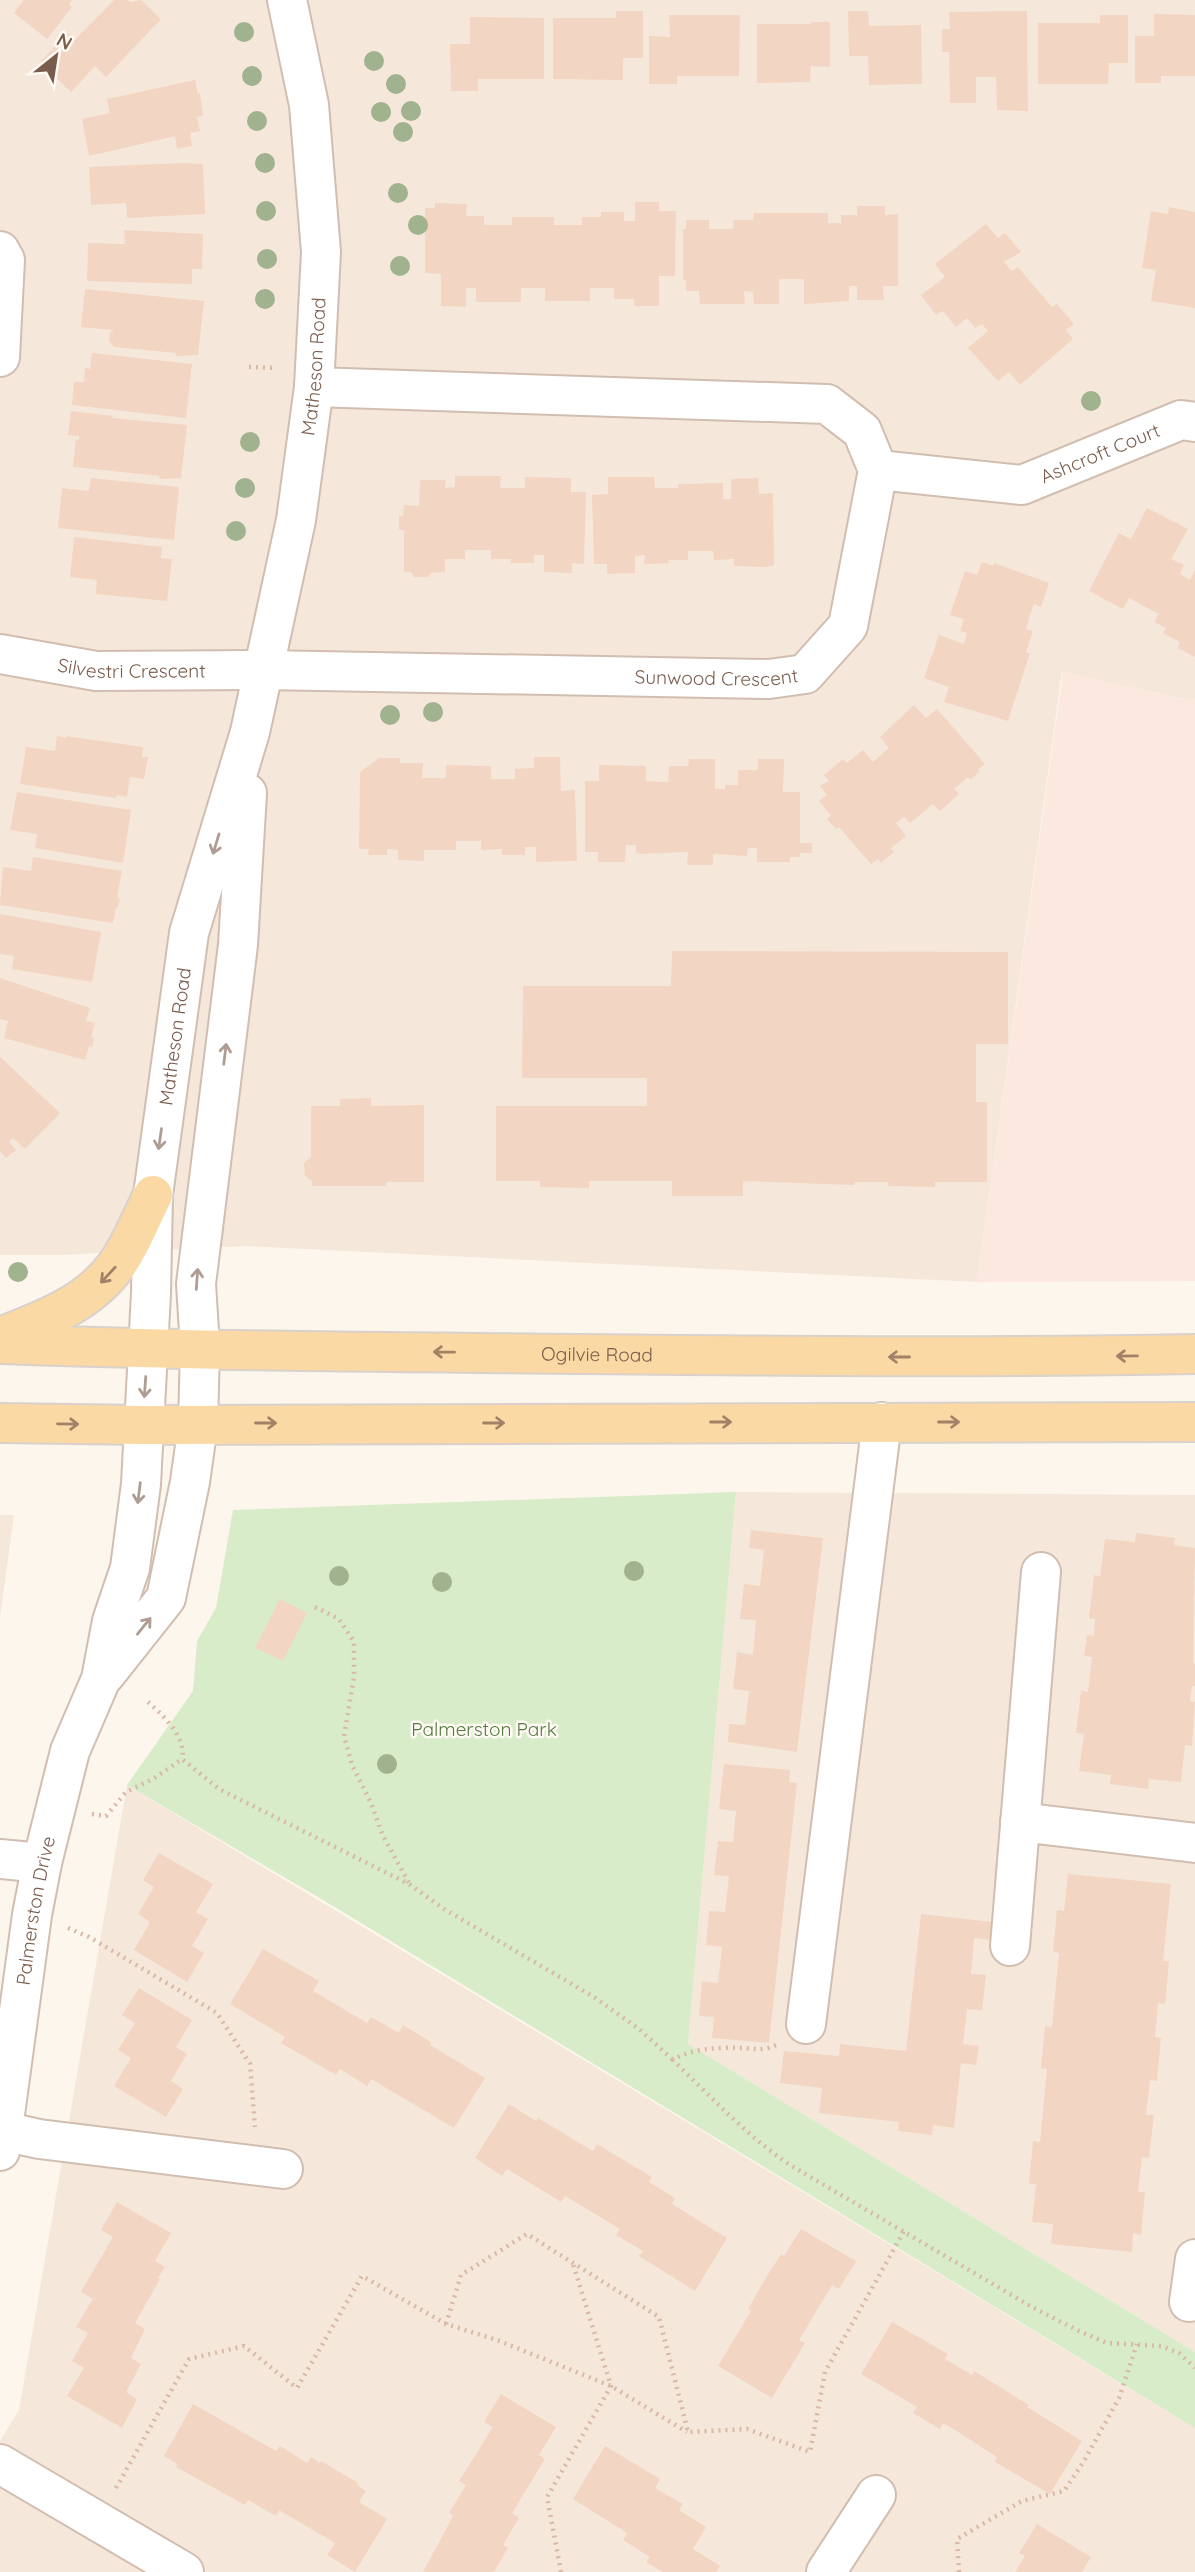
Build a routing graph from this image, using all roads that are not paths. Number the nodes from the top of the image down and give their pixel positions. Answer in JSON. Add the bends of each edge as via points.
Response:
{"nodes":[{"id":1,"x":287,"y":0,"type":"edge"},
{"id":2,"x":0,"y":251,"type":"edge"},
{"id":3,"x":0,"y":356,"type":"edge"},
{"id":4,"x":314,"y":387,"type":"junction"},
{"id":5,"x":1195,"y":422,"type":"edge"},
{"id":6,"x":878,"y":470,"type":"junction"},
{"id":7,"x":0,"y":654,"type":"edge"},
{"id":8,"x":264,"y":670,"type":"junction"},
{"id":9,"x":250,"y":732,"type":"junction"},
{"id":10,"x":153,"y":1195,"type":"junction"},
{"id":11,"x":0,"y":1337,"type":"edge"},
{"id":12,"x":0,"y":1344,"type":"edge"},
{"id":13,"x":200,"y":1348,"type":"junction"},
{"id":14,"x":148,"y":1349,"type":"junction"},
{"id":15,"x":1195,"y":1354,"type":"edge"},
{"id":16,"x":882,"y":1422,"type":"junction"},
{"id":17,"x":1195,"y":1422,"type":"edge"},
{"id":18,"x":0,"y":1423,"type":"edge"},
{"id":19,"x":198,"y":1424,"type":"junction"},
{"id":20,"x":143,"y":1425,"type":"junction"},
{"id":21,"x":1041,"y":1573,"type":"dead end"},
{"id":22,"x":101,"y":1679,"type":"junction"},
{"id":23,"x":1020,"y":1822,"type":"junction"},
{"id":24,"x":1195,"y":1843,"type":"edge"},
{"id":25,"x":0,"y":1858,"type":"edge"},
{"id":26,"x":42,"y":1863,"type":"junction"},
{"id":27,"x":1010,"y":1946,"type":"dead end"},
{"id":28,"x":806,"y":2024,"type":"road end"},
{"id":29,"x":2,"y":2141,"type":"edge"},
{"id":30,"x":271,"y":2167,"type":"road end"},
{"id":31,"x":1195,"y":2259,"type":"edge"},
{"id":32,"x":1189,"y":2302,"type":"dead end"},
{"id":33,"x":0,"y":2464,"type":"edge"},
{"id":34,"x":876,"y":2495,"type":"dead end"},
{"id":35,"x":184,"y":2572,"type":"edge"},
{"id":36,"x":826,"y":2572,"type":"edge"}],
"edges":[{"from":1,"to":4,"type":"street","name":"Matheson Road","via":[[309,105],[321,252]]},
{"from":2,"to":3,"type":"street","via":[[5,260]]},
{"from":4,"to":6,"type":"street","via":[[827,404],[862,431]]},
{"from":4,"to":8,"type":"street","name":"Matheson Road","via":[[296,520]]},
{"from":5,"to":6,"type":"street","name":"Ashcroft Court","via":[[1181,420],[1022,485]]},
{"from":6,"to":8,"type":"street","name":"Sunwood Crescent","via":[[848,625],[806,674],[769,679]]},
{"from":7,"to":8,"type":"street","name":"Silvestri Crescent","via":[[96,671]]},
{"from":8,"to":9,"type":"street","name":"Matheson Road"},
{"from":9,"to":10,"type":"street","name":"Matheson Road","one_way":true,"via":[[189,933]]},
{"from":13,"to":9,"type":"street","name":"Matheson Road","one_way":true,"via":[[196,1284],[238,945]]},
{"from":10,"to":11,"type":"main road","one_way":true,"via":[[116,1266],[98,1286],[51,1317]]},
{"from":10,"to":14,"type":"street","name":"Matheson Road"},
{"from":12,"to":14,"type":"main road","name":"Ogilvie Road"},
{"from":13,"to":14,"type":"main road","name":"Ogilvie Road"},
{"from":15,"to":13,"type":"main road","name":"Ogilvie Road","one_way":true,"via":[[1029,1358]]},
{"from":13,"to":19,"type":"street","name":"Palmerston Drive"},
{"from":14,"to":20,"type":"street","name":"Palmerston Drive","one_way":true},
{"from":16,"to":17,"type":"main road","one_way":true},
{"from":19,"to":16,"type":"main road","one_way":true},
{"from":16,"to":28,"type":"street"},
{"from":18,"to":20,"type":"main road","one_way":true},
{"from":19,"to":20,"type":"main road"},
{"from":22,"to":19,"type":"street","name":"Palmerston Drive","one_way":true,"via":[[166,1598]]},
{"from":20,"to":22,"type":"street","name":"Palmerston Drive","one_way":true,"via":[[130,1568]]},
{"from":21,"to":23,"type":"street"},
{"from":22,"to":26,"type":"street","name":"Palmerston Drive","via":[[69,1751]]},
{"from":23,"to":24,"type":"street"},
{"from":23,"to":27,"type":"street"},
{"from":25,"to":26,"type":"street"},
{"from":26,"to":29,"type":"street","name":"Palmerston Drive"},
{"from":29,"to":30,"type":"street","via":[[39,2139]]},
{"from":31,"to":32,"type":"street"},
{"from":33,"to":35,"type":"street"},
{"from":34,"to":36,"type":"street"}]}
